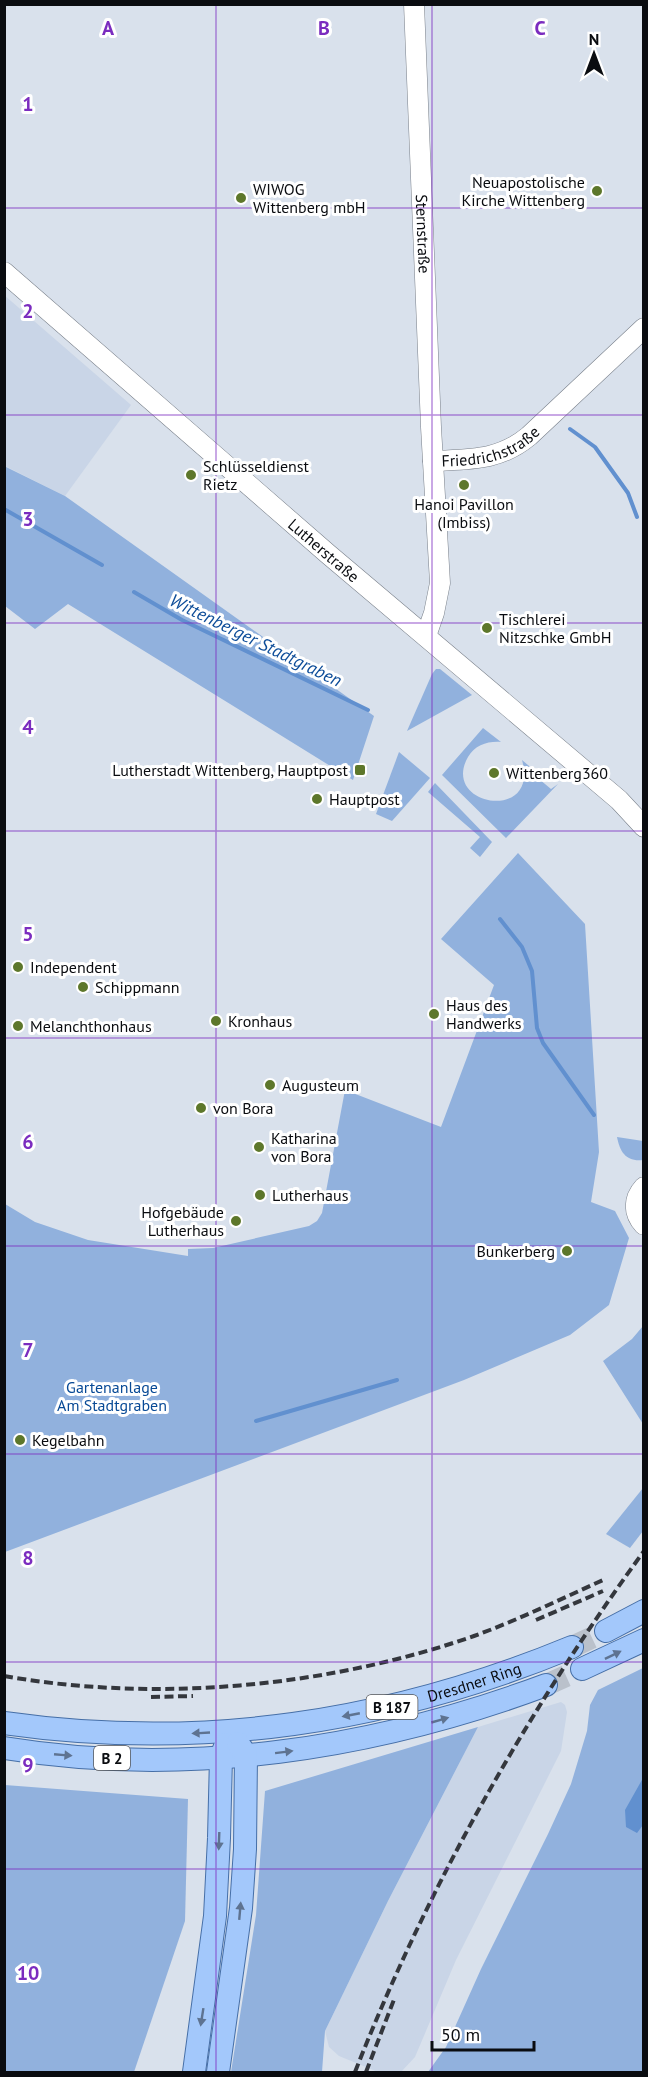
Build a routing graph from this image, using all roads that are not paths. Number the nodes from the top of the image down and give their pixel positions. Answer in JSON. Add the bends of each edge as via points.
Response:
{"nodes":[{"id":1,"x":414,"y":4,"type":"edge"},
{"id":2,"x":4,"y":272,"type":"edge"},
{"id":3,"x":644,"y":328,"type":"edge"},
{"id":4,"x":433,"y":461,"type":"junction"},
{"id":5,"x":426,"y":636,"type":"junction"},
{"id":6,"x":644,"y":827,"type":"edge"},
{"id":7,"x":644,"y":1187,"type":"edge"},
{"id":8,"x":644,"y":1225,"type":"edge"},
{"id":9,"x":644,"y":1611,"type":"edge"},
{"id":10,"x":606,"y":1631,"type":"tunnel mouth"},
{"id":11,"x":644,"y":1640,"type":"edge"},
{"id":12,"x":572,"y":1647,"type":"tunnel mouth"},
{"id":13,"x":582,"y":1669,"type":"tunnel mouth"},
{"id":14,"x":546,"y":1685,"type":"tunnel mouth"},
{"id":15,"x":4,"y":1723,"type":"edge"},
{"id":16,"x":231,"y":1731,"type":"junction"},
{"id":17,"x":4,"y":1748,"type":"edge"},
{"id":18,"x":246,"y":1755,"type":"junction"},
{"id":19,"x":221,"y":1757,"type":"junction"},
{"id":20,"x":194,"y":2073,"type":"edge"},
{"id":21,"x":218,"y":2073,"type":"edge"}],
"edges":[{"from":1,"to":4,"type":"street","name":"Sternstraße"},
{"from":2,"to":5,"type":"street","name":"Lutherstraße"},
{"from":3,"to":4,"type":"street","name":"Friedrichstraße","via":[[512,449],[482,458]]},
{"from":4,"to":5,"type":"street","name":"Friedrichstraße","via":[[440,583]]},
{"from":5,"to":6,"type":"street","name":"Lutherstraße","via":[[619,800]]},
{"from":7,"to":8,"type":"street","via":[[635,1207]]},
{"from":9,"to":10,"type":"main road"},
{"from":13,"to":11,"type":"main road","one_way":true},
{"from":12,"to":16,"type":"main road","name":"Dresdner Ring","number":"B 187","one_way":true,"via":[[488,1679],[394,1706],[308,1723]]},
{"from":18,"to":14,"type":"main road","name":"Dresdner Ring","number":"B 187","one_way":true,"via":[[301,1750],[398,1731]]},
{"from":16,"to":15,"type":"main road","number":"B 2","one_way":true,"via":[[134,1734]]},
{"from":16,"to":18,"type":"main road"},
{"from":16,"to":19,"type":"main road"},
{"from":17,"to":19,"type":"main road","number":"B 2","one_way":true,"via":[[123,1759]]},
{"from":18,"to":19,"type":"main road","name":"Dresdner Ring","number":"B 187"},
{"from":21,"to":18,"type":"main road","one_way":true,"via":[[241,1908]]},
{"from":19,"to":20,"type":"main road","one_way":true,"via":[[215,1916]]}]}
